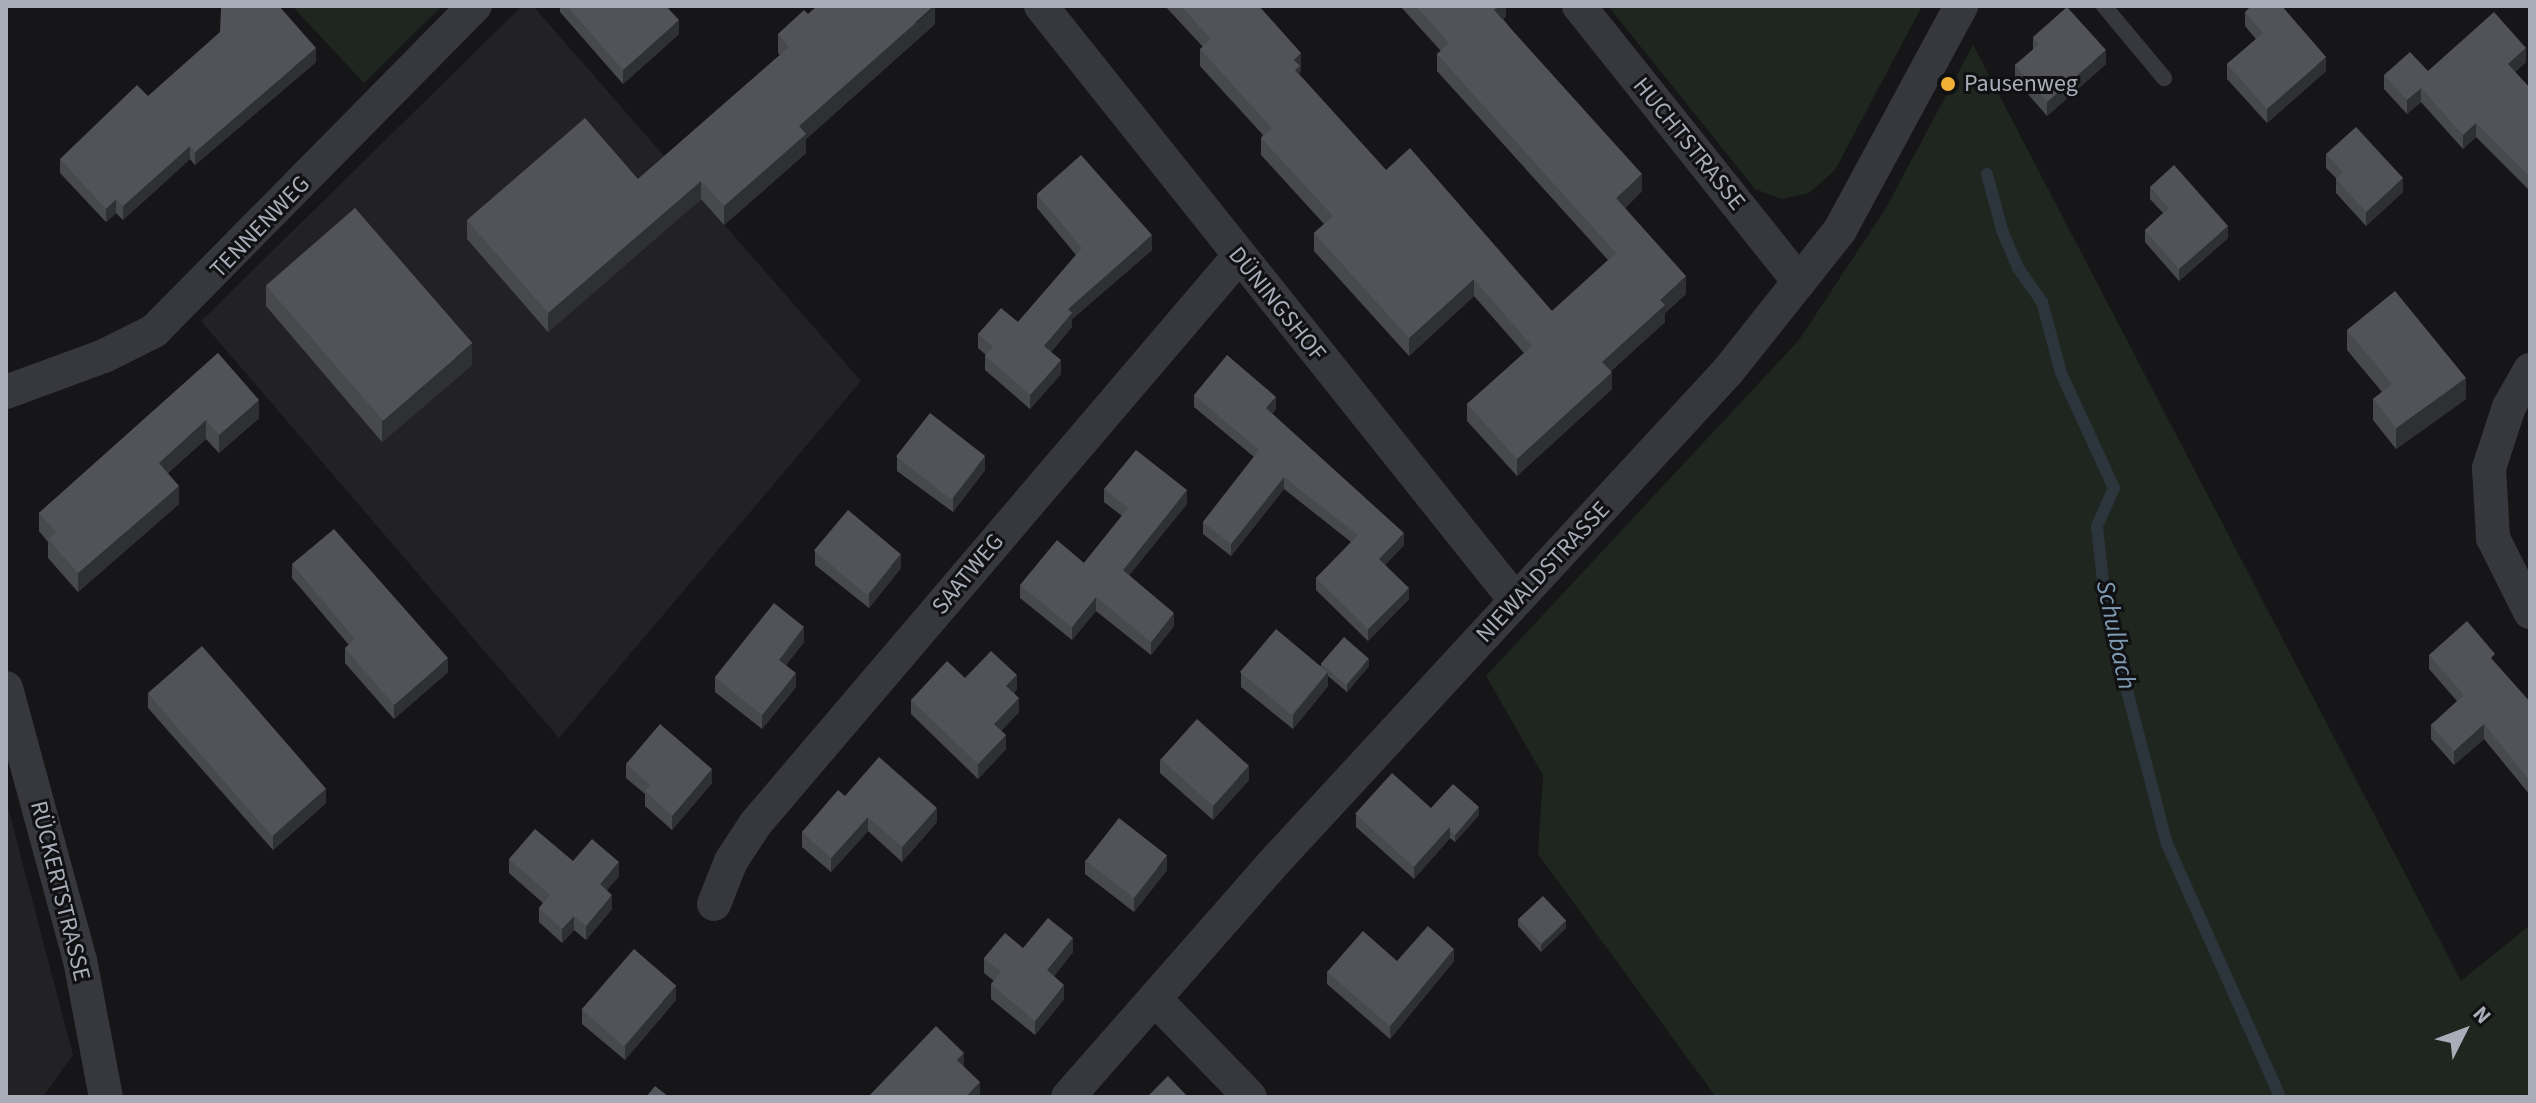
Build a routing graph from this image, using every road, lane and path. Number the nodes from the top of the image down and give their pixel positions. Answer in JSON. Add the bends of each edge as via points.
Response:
{"nodes":[{"id":1,"x":475,"y":6,"type":"edge"},
{"id":2,"x":1041,"y":6,"type":"edge"},
{"id":3,"x":1579,"y":6,"type":"edge"},
{"id":4,"x":1961,"y":6,"type":"edge"},
{"id":5,"x":2104,"y":6,"type":"edge"},
{"id":6,"x":2164,"y":78,"type":"dead end"},
{"id":7,"x":1239,"y":256,"type":"junction"},
{"id":8,"x":1799,"y":282,"type":"junction"},
{"id":9,"x":2530,"y":370,"type":"edge"},
{"id":10,"x":6,"y":392,"type":"edge"},
{"id":11,"x":1516,"y":601,"type":"junction"},
{"id":12,"x":2530,"y":612,"type":"edge"},
{"id":13,"x":6,"y":688,"type":"edge"},
{"id":14,"x":714,"y":904,"type":"dead end"},
{"id":15,"x":1155,"y":999,"type":"junction"},
{"id":16,"x":106,"y":1097,"type":"edge"},
{"id":17,"x":1068,"y":1097,"type":"edge"},
{"id":18,"x":1250,"y":1097,"type":"edge"}],
"edges":[{"from":1,"to":10,"type":"street","name":"TENNENWEG","via":[[154,331],[104,356]]},
{"from":2,"to":7,"type":"street","name":"DÜNINGSHOF"},
{"from":3,"to":8,"type":"street","name":"HUCHTSTRASSE"},
{"from":4,"to":8,"type":"street","name":"NIEWALDSTRASSE","via":[[1870,181]]},
{"from":5,"to":6,"type":"lane"},
{"from":7,"to":11,"type":"street","name":"DÜNINGSHOF"},
{"from":7,"to":14,"type":"street","name":"SAATWEG","via":[[756,823],[731,861]]},
{"from":8,"to":11,"type":"street","name":"NIEWALDSTRASSE","via":[[1728,371]]},
{"from":9,"to":12,"type":"street","via":[[2509,407],[2489,468],[2493,538]]},
{"from":11,"to":15,"type":"street","name":"NIEWALDSTRASSE"},
{"from":13,"to":16,"type":"street","name":"RÜCKERTSTRASSE","via":[[80,960]]},
{"from":15,"to":17,"type":"street","name":"NIEWALDSTRASSE"},
{"from":15,"to":18,"type":"street"}]}
